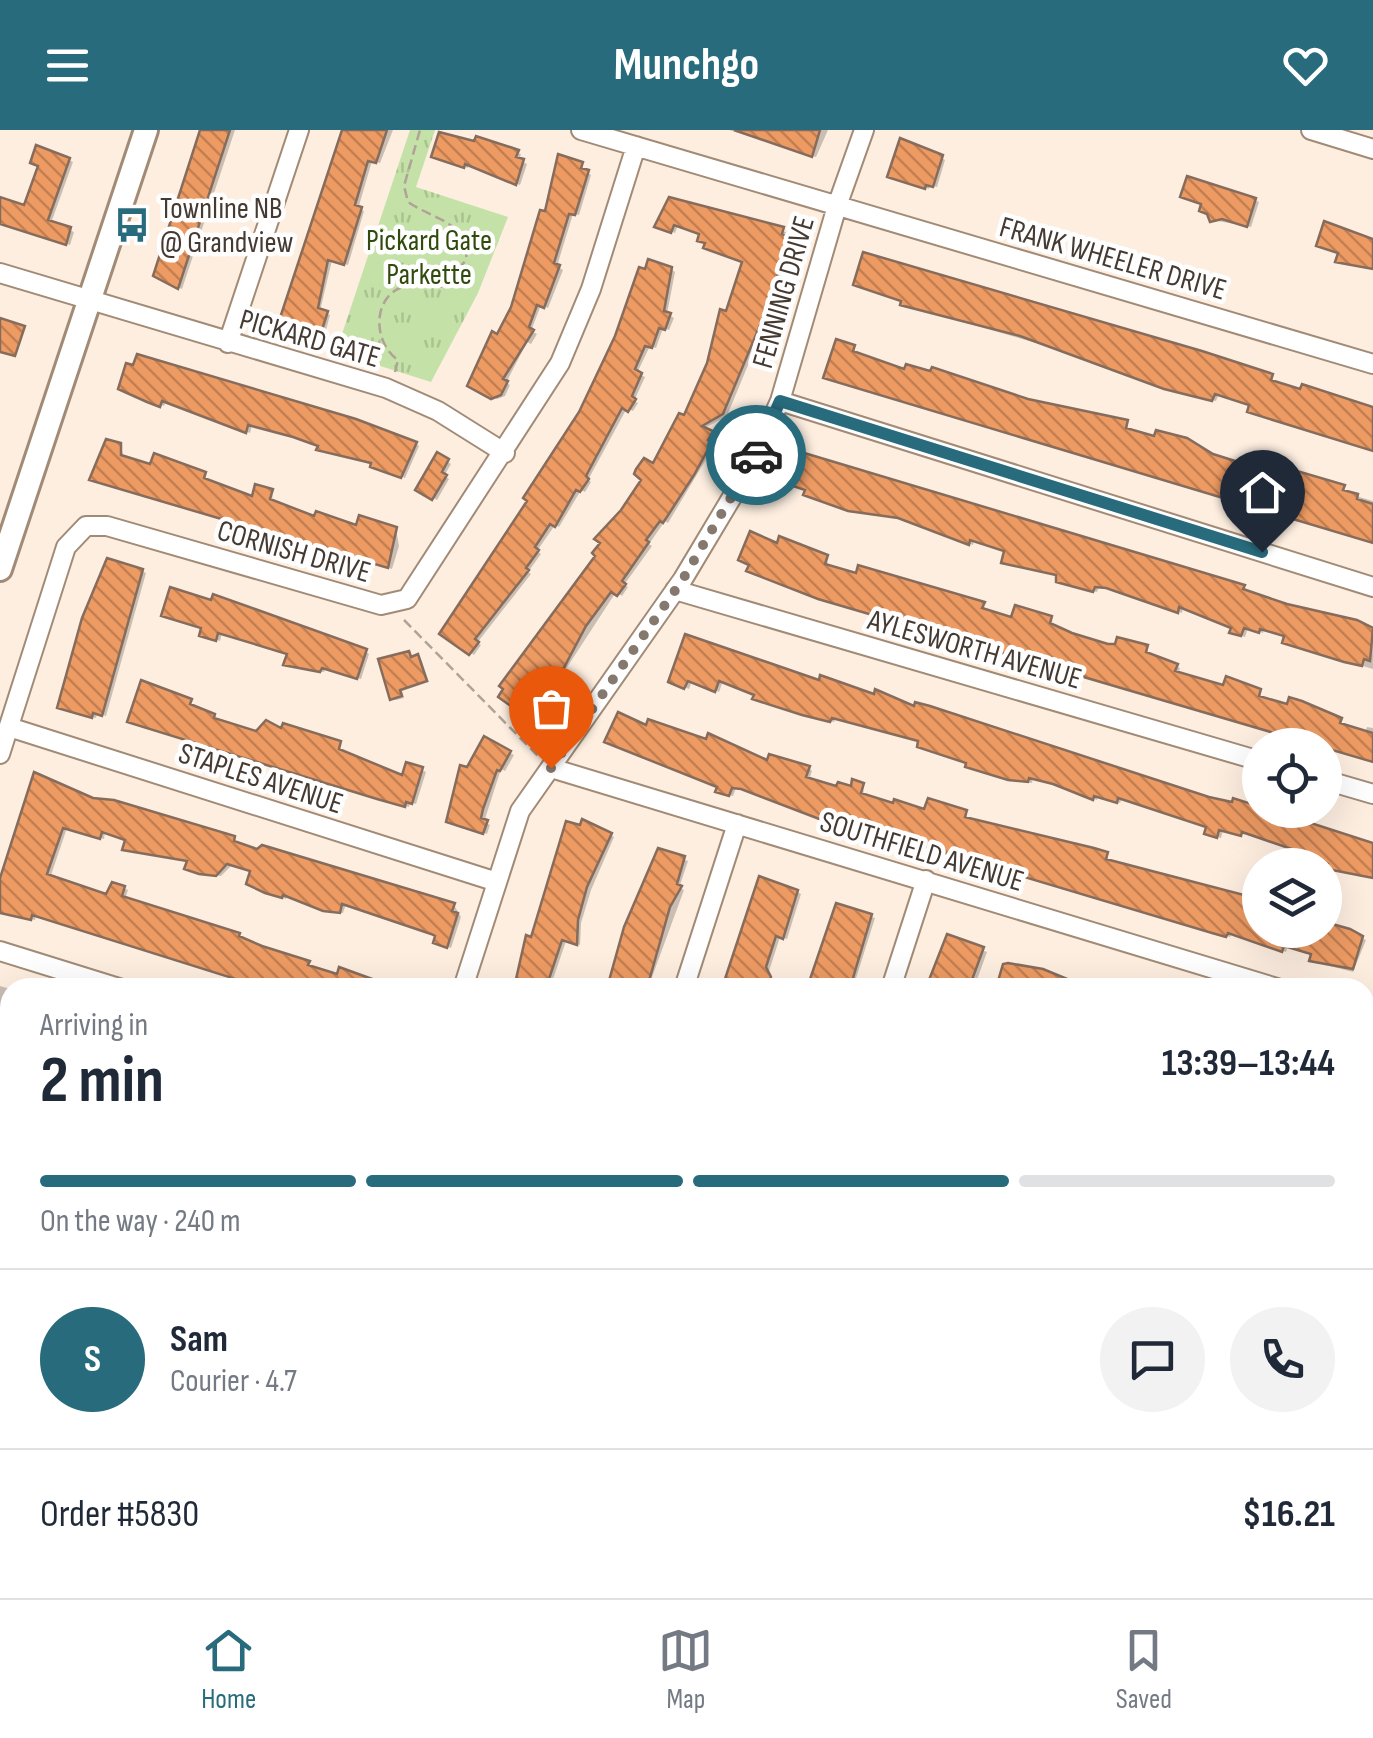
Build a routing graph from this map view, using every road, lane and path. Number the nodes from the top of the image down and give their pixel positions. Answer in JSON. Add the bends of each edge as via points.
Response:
{"nodes":[{"id":1,"x":146,"y":130,"type":"edge"},
{"id":2,"x":298,"y":130,"type":"edge"},
{"id":3,"x":420,"y":130,"type":"edge"},
{"id":4,"x":581,"y":130,"type":"edge"},
{"id":5,"x":864,"y":130,"type":"edge"},
{"id":6,"x":1311,"y":130,"type":"edge"},
{"id":7,"x":636,"y":146,"type":"junction"},
{"id":8,"x":1373,"y":149,"type":"edge"},
{"id":9,"x":837,"y":206,"type":"junction"},
{"id":10,"x":0,"y":273,"type":"edge"},
{"id":11,"x":90,"y":301,"type":"junction"},
{"id":12,"x":228,"y":342,"type":"junction"},
{"id":13,"x":1373,"y":364,"type":"edge"},
{"id":14,"x":395,"y":372,"type":"dead end"},
{"id":15,"x":780,"y":401,"type":"junction"},
{"id":16,"x":504,"y":453,"type":"junction"},
{"id":17,"x":0,"y":570,"type":"edge"},
{"id":18,"x":1373,"y":587,"type":"edge"},
{"id":19,"x":675,"y":590,"type":"junction"},
{"id":20,"x":392,"y":602,"type":"junction"},
{"id":21,"x":9,"y":727,"type":"junction"},
{"id":22,"x":0,"y":754,"type":"edge"},
{"id":23,"x":1242,"y":756,"type":"edge"},
{"id":24,"x":551,"y":768,"type":"junction"},
{"id":25,"x":1342,"y":785,"type":"edge"},
{"id":26,"x":1373,"y":794,"type":"edge"},
{"id":27,"x":737,"y":824,"type":"junction"},
{"id":28,"x":926,"y":880,"type":"junction"},
{"id":29,"x":497,"y":882,"type":"junction"},
{"id":30,"x":0,"y":950,"type":"edge"},
{"id":31,"x":88,"y":978,"type":"edge"},
{"id":32,"x":466,"y":978,"type":"edge"},
{"id":33,"x":687,"y":978,"type":"edge"},
{"id":34,"x":894,"y":978,"type":"edge"},
{"id":35,"x":1244,"y":978,"type":"edge"}],
"edges":[{"from":1,"to":11,"type":"street"},
{"from":2,"to":12,"type":"street"},
{"from":3,"to":14,"type":"path","via":[[404,186],[408,202],[453,224],[466,242],[466,260],[446,285],[411,285],[388,297],[379,332],[384,350],[398,360]]},
{"from":4,"to":7,"type":"street","name":"FRANK WHEELER DRIVE"},
{"from":5,"to":9,"type":"street","name":"FENNING DRIVE"},
{"from":6,"to":8,"type":"street"},
{"from":7,"to":9,"type":"street","name":"FRANK WHEELER DRIVE"},
{"from":7,"to":16,"type":"street","name":"CORNISH DRIVE","via":[[575,331]]},
{"from":9,"to":13,"type":"street","name":"FRANK WHEELER DRIVE"},
{"from":9,"to":15,"type":"street","name":"FENNING DRIVE"},
{"from":10,"to":11,"type":"street","name":"PICKARD GATE"},
{"from":11,"to":12,"type":"street","name":"PICKARD GATE"},
{"from":11,"to":17,"type":"street"},
{"from":12,"to":16,"type":"street","name":"PICKARD GATE","via":[[409,397]]},
{"from":15,"to":18,"type":"street"},
{"from":15,"to":19,"type":"street","name":"FENNING DRIVE","via":[[750,467]]},
{"from":16,"to":20,"type":"street","name":"CORNISH DRIVE","via":[[407,599]]},
{"from":19,"to":23,"type":"street","name":"AYLESWORTH AVENUE"},
{"from":19,"to":24,"type":"street","name":"FENNING DRIVE"},
{"from":20,"to":21,"type":"street","name":"CORNISH DRIVE","via":[[381,605],[108,526],[86,526],[66,548]]},
{"from":20,"to":24,"type":"path"},
{"from":21,"to":22,"type":"street","name":"CORNISH DRIVE"},
{"from":21,"to":29,"type":"street","name":"STAPLES AVENUE"},
{"from":24,"to":27,"type":"street","name":"SOUTHFIELD AVENUE"},
{"from":24,"to":29,"type":"street","name":"FENNING DRIVE","via":[[520,811]]},
{"from":25,"to":26,"type":"street"},
{"from":27,"to":28,"type":"street","name":"SOUTHFIELD AVENUE"},
{"from":27,"to":33,"type":"street"},
{"from":28,"to":34,"type":"street"},
{"from":28,"to":35,"type":"street","name":"SOUTHFIELD AVENUE"},
{"from":29,"to":32,"type":"street","name":"FENNING DRIVE"},
{"from":30,"to":31,"type":"street"}]}
